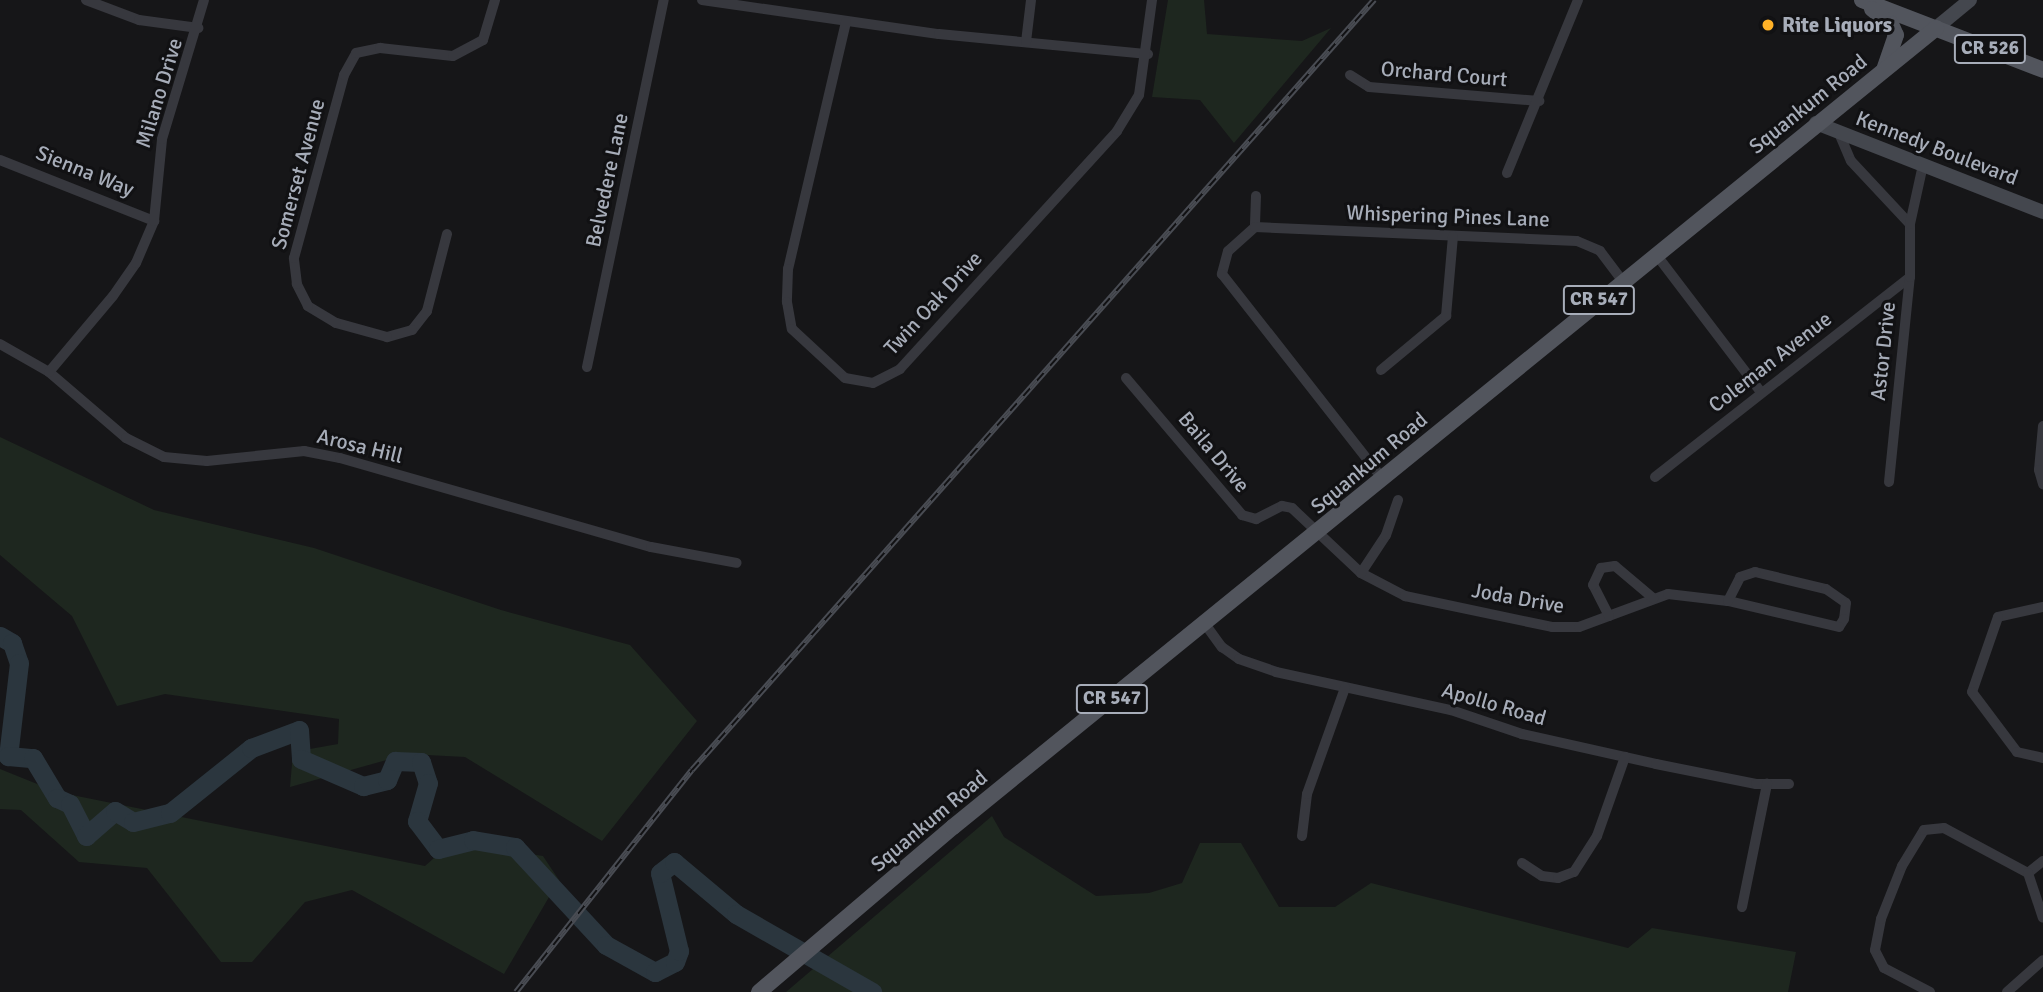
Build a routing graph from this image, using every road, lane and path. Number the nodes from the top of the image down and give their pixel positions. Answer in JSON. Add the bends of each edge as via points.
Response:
{"nodes":[{"id":1,"x":86,"y":0,"type":"edge"},
{"id":2,"x":204,"y":0,"type":"edge"},
{"id":3,"x":495,"y":0,"type":"edge"},
{"id":4,"x":664,"y":0,"type":"edge"},
{"id":5,"x":702,"y":0,"type":"edge"},
{"id":6,"x":1031,"y":0,"type":"edge"},
{"id":7,"x":1152,"y":0,"type":"edge"},
{"id":8,"x":1578,"y":0,"type":"edge"},
{"id":9,"x":1970,"y":0,"type":"edge"},
{"id":10,"x":1864,"y":1,"type":"edge"},
{"id":11,"x":846,"y":22,"type":"junction"},
{"id":12,"x":198,"y":28,"type":"junction"},
{"id":13,"x":1936,"y":28,"type":"junction"},
{"id":14,"x":1026,"y":42,"type":"junction"},
{"id":15,"x":1148,"y":54,"type":"junction"},
{"id":16,"x":1884,"y":70,"type":"junction"},
{"id":17,"x":2043,"y":70,"type":"edge"},
{"id":18,"x":1350,"y":75,"type":"dead end"},
{"id":19,"x":1539,"y":101,"type":"junction"},
{"id":20,"x":1816,"y":123,"type":"junction"},
{"id":21,"x":1839,"y":133,"type":"junction"},
{"id":22,"x":0,"y":160,"type":"edge"},
{"id":23,"x":1923,"y":165,"type":"junction"},
{"id":24,"x":1507,"y":173,"type":"dead end"},
{"id":25,"x":1256,"y":197,"type":"dead end"},
{"id":26,"x":2043,"y":212,"type":"edge"},
{"id":27,"x":154,"y":220,"type":"junction"},
{"id":28,"x":1910,"y":224,"type":"junction"},
{"id":29,"x":1255,"y":227,"type":"junction"},
{"id":30,"x":447,"y":234,"type":"dead end"},
{"id":31,"x":1453,"y":236,"type":"junction"},
{"id":32,"x":1655,"y":253,"type":"junction"},
{"id":33,"x":1910,"y":277,"type":"junction"},
{"id":34,"x":1622,"y":280,"type":"junction"},
{"id":35,"x":0,"y":344,"type":"edge"},
{"id":36,"x":587,"y":367,"type":"dead end"},
{"id":37,"x":1381,"y":370,"type":"dead end"},
{"id":38,"x":49,"y":372,"type":"junction"},
{"id":39,"x":1126,"y":378,"type":"dead end"},
{"id":40,"x":1761,"y":392,"type":"junction"},
{"id":41,"x":2043,"y":426,"type":"edge"},
{"id":42,"x":1655,"y":477,"type":"dead end"},
{"id":43,"x":1383,"y":479,"type":"junction"},
{"id":44,"x":1889,"y":482,"type":"dead end"},
{"id":45,"x":2043,"y":484,"type":"edge"},
{"id":46,"x":1398,"y":500,"type":"dead end"},
{"id":47,"x":1318,"y":533,"type":"junction"},
{"id":48,"x":737,"y":563,"type":"dead end"},
{"id":49,"x":1361,"y":573,"type":"junction"},
{"id":50,"x":1653,"y":598,"type":"junction"},
{"id":51,"x":1728,"y":601,"type":"junction"},
{"id":52,"x":2043,"y":607,"type":"edge"},
{"id":53,"x":1609,"y":616,"type":"junction"},
{"id":54,"x":1205,"y":624,"type":"junction"},
{"id":55,"x":1345,"y":688,"type":"junction"},
{"id":56,"x":1625,"y":757,"type":"junction"},
{"id":57,"x":2043,"y":758,"type":"edge"},
{"id":58,"x":1767,"y":784,"type":"junction"},
{"id":59,"x":1789,"y":784,"type":"dead end"},
{"id":60,"x":1302,"y":836,"type":"dead end"},
{"id":61,"x":2043,"y":861,"type":"edge"},
{"id":62,"x":1522,"y":863,"type":"dead end"},
{"id":63,"x":2028,"y":873,"type":"junction"},
{"id":64,"x":1742,"y":907,"type":"dead end"},
{"id":65,"x":2043,"y":918,"type":"edge"},
{"id":66,"x":2043,"y":960,"type":"edge"},
{"id":67,"x":763,"y":988,"type":"edge"},
{"id":68,"x":1930,"y":992,"type":"edge"},
{"id":69,"x":2007,"y":992,"type":"edge"}],
"edges":[{"from":1,"to":12,"type":"street","via":[[139,20]]},
{"from":2,"to":12,"type":"street","name":"Milano Drive"},
{"from":3,"to":30,"type":"street","name":"Somerset Avenue","via":[[483,40],[453,56],[380,48],[356,53],[344,75],[294,258],[297,284],[308,306],[336,323],[387,337],[412,330],[427,312]]},
{"from":4,"to":36,"type":"street","name":"Belvedere Lane"},
{"from":5,"to":11,"type":"street"},
{"from":6,"to":14,"type":"street"},
{"from":7,"to":15,"type":"street","name":"Twin Oak Drive"},
{"from":8,"to":19,"type":"street"},
{"from":9,"to":13,"type":"street","name":"Squankum Road","number":"CR 547"},
{"from":10,"to":13,"type":"main road","number":"CR 526"},
{"from":10,"to":16,"type":"main road","via":[[1896,33]]},
{"from":11,"to":14,"type":"street"},
{"from":11,"to":15,"type":"street","name":"Twin Oak Drive","via":[[788,269],[787,302],[792,329],[845,378],[873,383],[900,369],[1116,131],[1139,94]]},
{"from":12,"to":27,"type":"street","name":"Milano Drive","via":[[162,139]]},
{"from":13,"to":16,"type":"main road","name":"Squankum Road","number":"CR 547"},
{"from":13,"to":17,"type":"main road","number":"CR 526"},
{"from":14,"to":15,"type":"street"},
{"from":16,"to":20,"type":"main road","name":"Squankum Road","number":"CR 547"},
{"from":18,"to":19,"type":"street","name":"Orchard Court","via":[[1369,87]]},
{"from":19,"to":24,"type":"street"},
{"from":20,"to":21,"type":"street","name":"Kennedy Boulevard"},
{"from":20,"to":32,"type":"main road","name":"Squankum Road","number":"CR 547"},
{"from":21,"to":23,"type":"street","name":"Kennedy Boulevard"},
{"from":21,"to":28,"type":"street","via":[[1851,161]]},
{"from":22,"to":27,"type":"street","name":"Sienna Way"},
{"from":23,"to":26,"type":"street","name":"Kennedy Boulevard"},
{"from":23,"to":28,"type":"street","name":"Astor Drive"},
{"from":25,"to":29,"type":"street"},
{"from":27,"to":38,"type":"street","name":"Milano Drive","via":[[136,263]]},
{"from":28,"to":33,"type":"street","name":"Astor Drive"},
{"from":29,"to":31,"type":"street","name":"Whispering Pines Lane"},
{"from":29,"to":43,"type":"street","via":[[1228,251],[1222,274]]},
{"from":31,"to":34,"type":"street","name":"Whispering Pines Lane","via":[[1577,241],[1600,251]]},
{"from":31,"to":37,"type":"street","via":[[1446,316]]},
{"from":32,"to":34,"type":"main road","name":"Squankum Road","number":"CR 547"},
{"from":32,"to":40,"type":"street"},
{"from":33,"to":40,"type":"street","name":"Coleman Avenue"},
{"from":33,"to":44,"type":"street","name":"Astor Drive"},
{"from":34,"to":43,"type":"main road","name":"Squankum Road","number":"CR 547"},
{"from":35,"to":38,"type":"street","name":"Arosa Hill"},
{"from":38,"to":48,"type":"street","name":"Arosa Hill","via":[[126,438],[164,457],[207,461],[304,451],[651,547]]},
{"from":39,"to":47,"type":"street","name":"Baila Drive","via":[[1242,514],[1256,519],[1287,506]]},
{"from":40,"to":42,"type":"street","name":"Coleman Avenue"},
{"from":41,"to":45,"type":"street","via":[[2039,470]]},
{"from":43,"to":47,"type":"main road","name":"Squankum Road","number":"CR 547"},
{"from":46,"to":49,"type":"street","via":[[1386,535]]},
{"from":47,"to":49,"type":"street","name":"Joda Drive"},
{"from":47,"to":54,"type":"main road","name":"Squankum Road","number":"CR 547"},
{"from":49,"to":53,"type":"street","name":"Joda Drive","via":[[1405,596],[1552,627],[1579,627]]},
{"from":50,"to":51,"type":"street","name":"Joda Drive","via":[[1668,594]]},
{"from":50,"to":53,"type":"street","name":"Joda Drive"},
{"from":50,"to":53,"type":"street","via":[[1615,566],[1601,568],[1593,585]]},
{"from":51,"to":51,"type":"street","name":"Joda Drive","via":[[1839,627],[1846,603],[1826,589],[1755,572],[1740,576]]},
{"from":52,"to":57,"type":"street","via":[[1998,617],[1972,692],[2017,752]]},
{"from":54,"to":55,"type":"street","name":"Apollo Road","via":[[1222,648],[1239,659]]},
{"from":54,"to":67,"type":"main road","name":"Squankum Road","number":"CR 547"},
{"from":55,"to":56,"type":"street","name":"Apollo Road","via":[[1451,710],[1522,734]]},
{"from":55,"to":60,"type":"street","via":[[1307,794]]},
{"from":56,"to":58,"type":"street","name":"Apollo Road"},
{"from":56,"to":62,"type":"street","via":[[1593,846],[1574,872],[1558,878],[1542,876]]},
{"from":58,"to":59,"type":"street","name":"Apollo Road"},
{"from":58,"to":64,"type":"street"},
{"from":61,"to":63,"type":"street"},
{"from":63,"to":65,"type":"street"},
{"from":63,"to":68,"type":"street","via":[[1944,828],[1924,830],[1902,866],[1881,919],[1875,950],[1884,968]]},
{"from":66,"to":69,"type":"street"}]}
